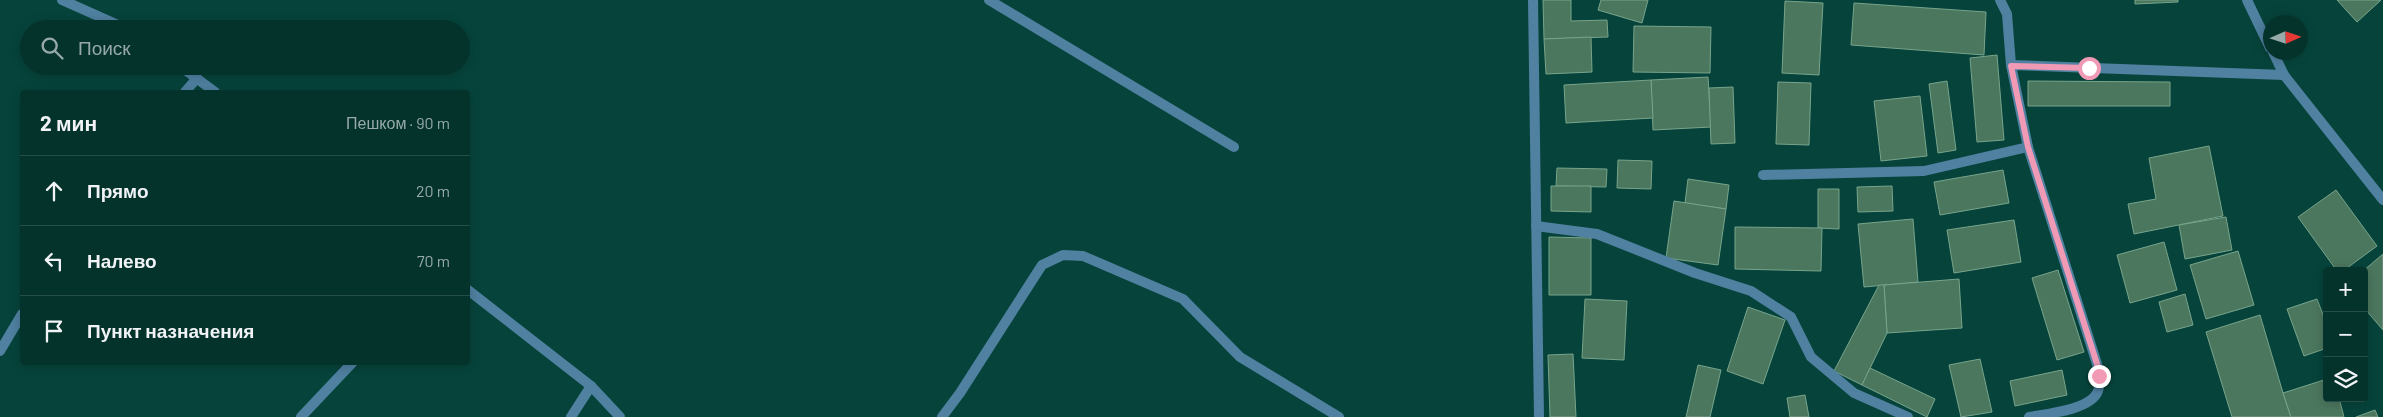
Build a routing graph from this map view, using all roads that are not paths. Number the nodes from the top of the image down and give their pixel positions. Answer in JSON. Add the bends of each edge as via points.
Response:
{"nodes":[{"id":1,"x":62,"y":0,"type":"edge"},
{"id":2,"x":989,"y":0,"type":"edge"},
{"id":3,"x":1533,"y":0,"type":"edge"},
{"id":4,"x":2000,"y":0,"type":"edge"},
{"id":5,"x":2247,"y":0,"type":"edge"},
{"id":6,"x":107,"y":20,"type":"edge"},
{"id":7,"x":2263,"y":33,"type":"edge"},
{"id":8,"x":2277,"y":60,"type":"edge"},
{"id":9,"x":2011,"y":66,"type":"junction"},
{"id":10,"x":193,"y":75,"type":"edge"},
{"id":11,"x":2284,"y":75,"type":"junction"},
{"id":12,"x":197,"y":78,"type":"junction"},
{"id":13,"x":188,"y":90,"type":"edge"},
{"id":14,"x":212,"y":90,"type":"edge"},
{"id":15,"x":1234,"y":147,"type":"dead end"},
{"id":16,"x":2028,"y":147,"type":"junction"},
{"id":17,"x":1763,"y":175,"type":"dead end"},
{"id":18,"x":2383,"y":200,"type":"edge"},
{"id":19,"x":1536,"y":226,"type":"junction"},
{"id":20,"x":470,"y":292,"type":"edge"},
{"id":21,"x":20,"y":317,"type":"edge"},
{"id":22,"x":0,"y":351,"type":"edge"},
{"id":23,"x":349,"y":365,"type":"edge"},
{"id":24,"x":591,"y":386,"type":"junction"},
{"id":25,"x":301,"y":417,"type":"edge"},
{"id":26,"x":571,"y":417,"type":"edge"},
{"id":27,"x":620,"y":417,"type":"edge"},
{"id":28,"x":942,"y":417,"type":"edge"},
{"id":29,"x":1338,"y":417,"type":"edge"},
{"id":30,"x":1539,"y":417,"type":"edge"},
{"id":31,"x":1908,"y":417,"type":"edge"},
{"id":32,"x":2029,"y":417,"type":"edge"}],
"edges":[{"from":1,"to":6,"type":"street"},
{"from":2,"to":15,"type":"street"},
{"from":3,"to":19,"type":"street"},
{"from":4,"to":9,"type":"street","via":[[2007,14]]},
{"from":5,"to":7,"type":"street"},
{"from":8,"to":11,"type":"street"},
{"from":9,"to":11,"type":"street"},
{"from":9,"to":16,"type":"street"},
{"from":10,"to":12,"type":"street"},
{"from":11,"to":18,"type":"street"},
{"from":12,"to":13,"type":"street"},
{"from":12,"to":14,"type":"street"},
{"from":16,"to":17,"type":"street","via":[[1924,171]]},
{"from":16,"to":32,"type":"street","via":[[2097,364],[2099,391],[2094,398],[2071,410]]},
{"from":19,"to":30,"type":"street"},
{"from":19,"to":31,"type":"street","via":[[1597,234],[1695,274],[1751,291],[1791,317],[1811,358],[1854,393]]},
{"from":20,"to":24,"type":"street"},
{"from":21,"to":22,"type":"street"},
{"from":23,"to":25,"type":"street"},
{"from":24,"to":26,"type":"street"},
{"from":24,"to":27,"type":"street"},
{"from":28,"to":29,"type":"street","via":[[1042,264],[1063,255],[1083,256],[1183,299],[1240,357]]}]}
